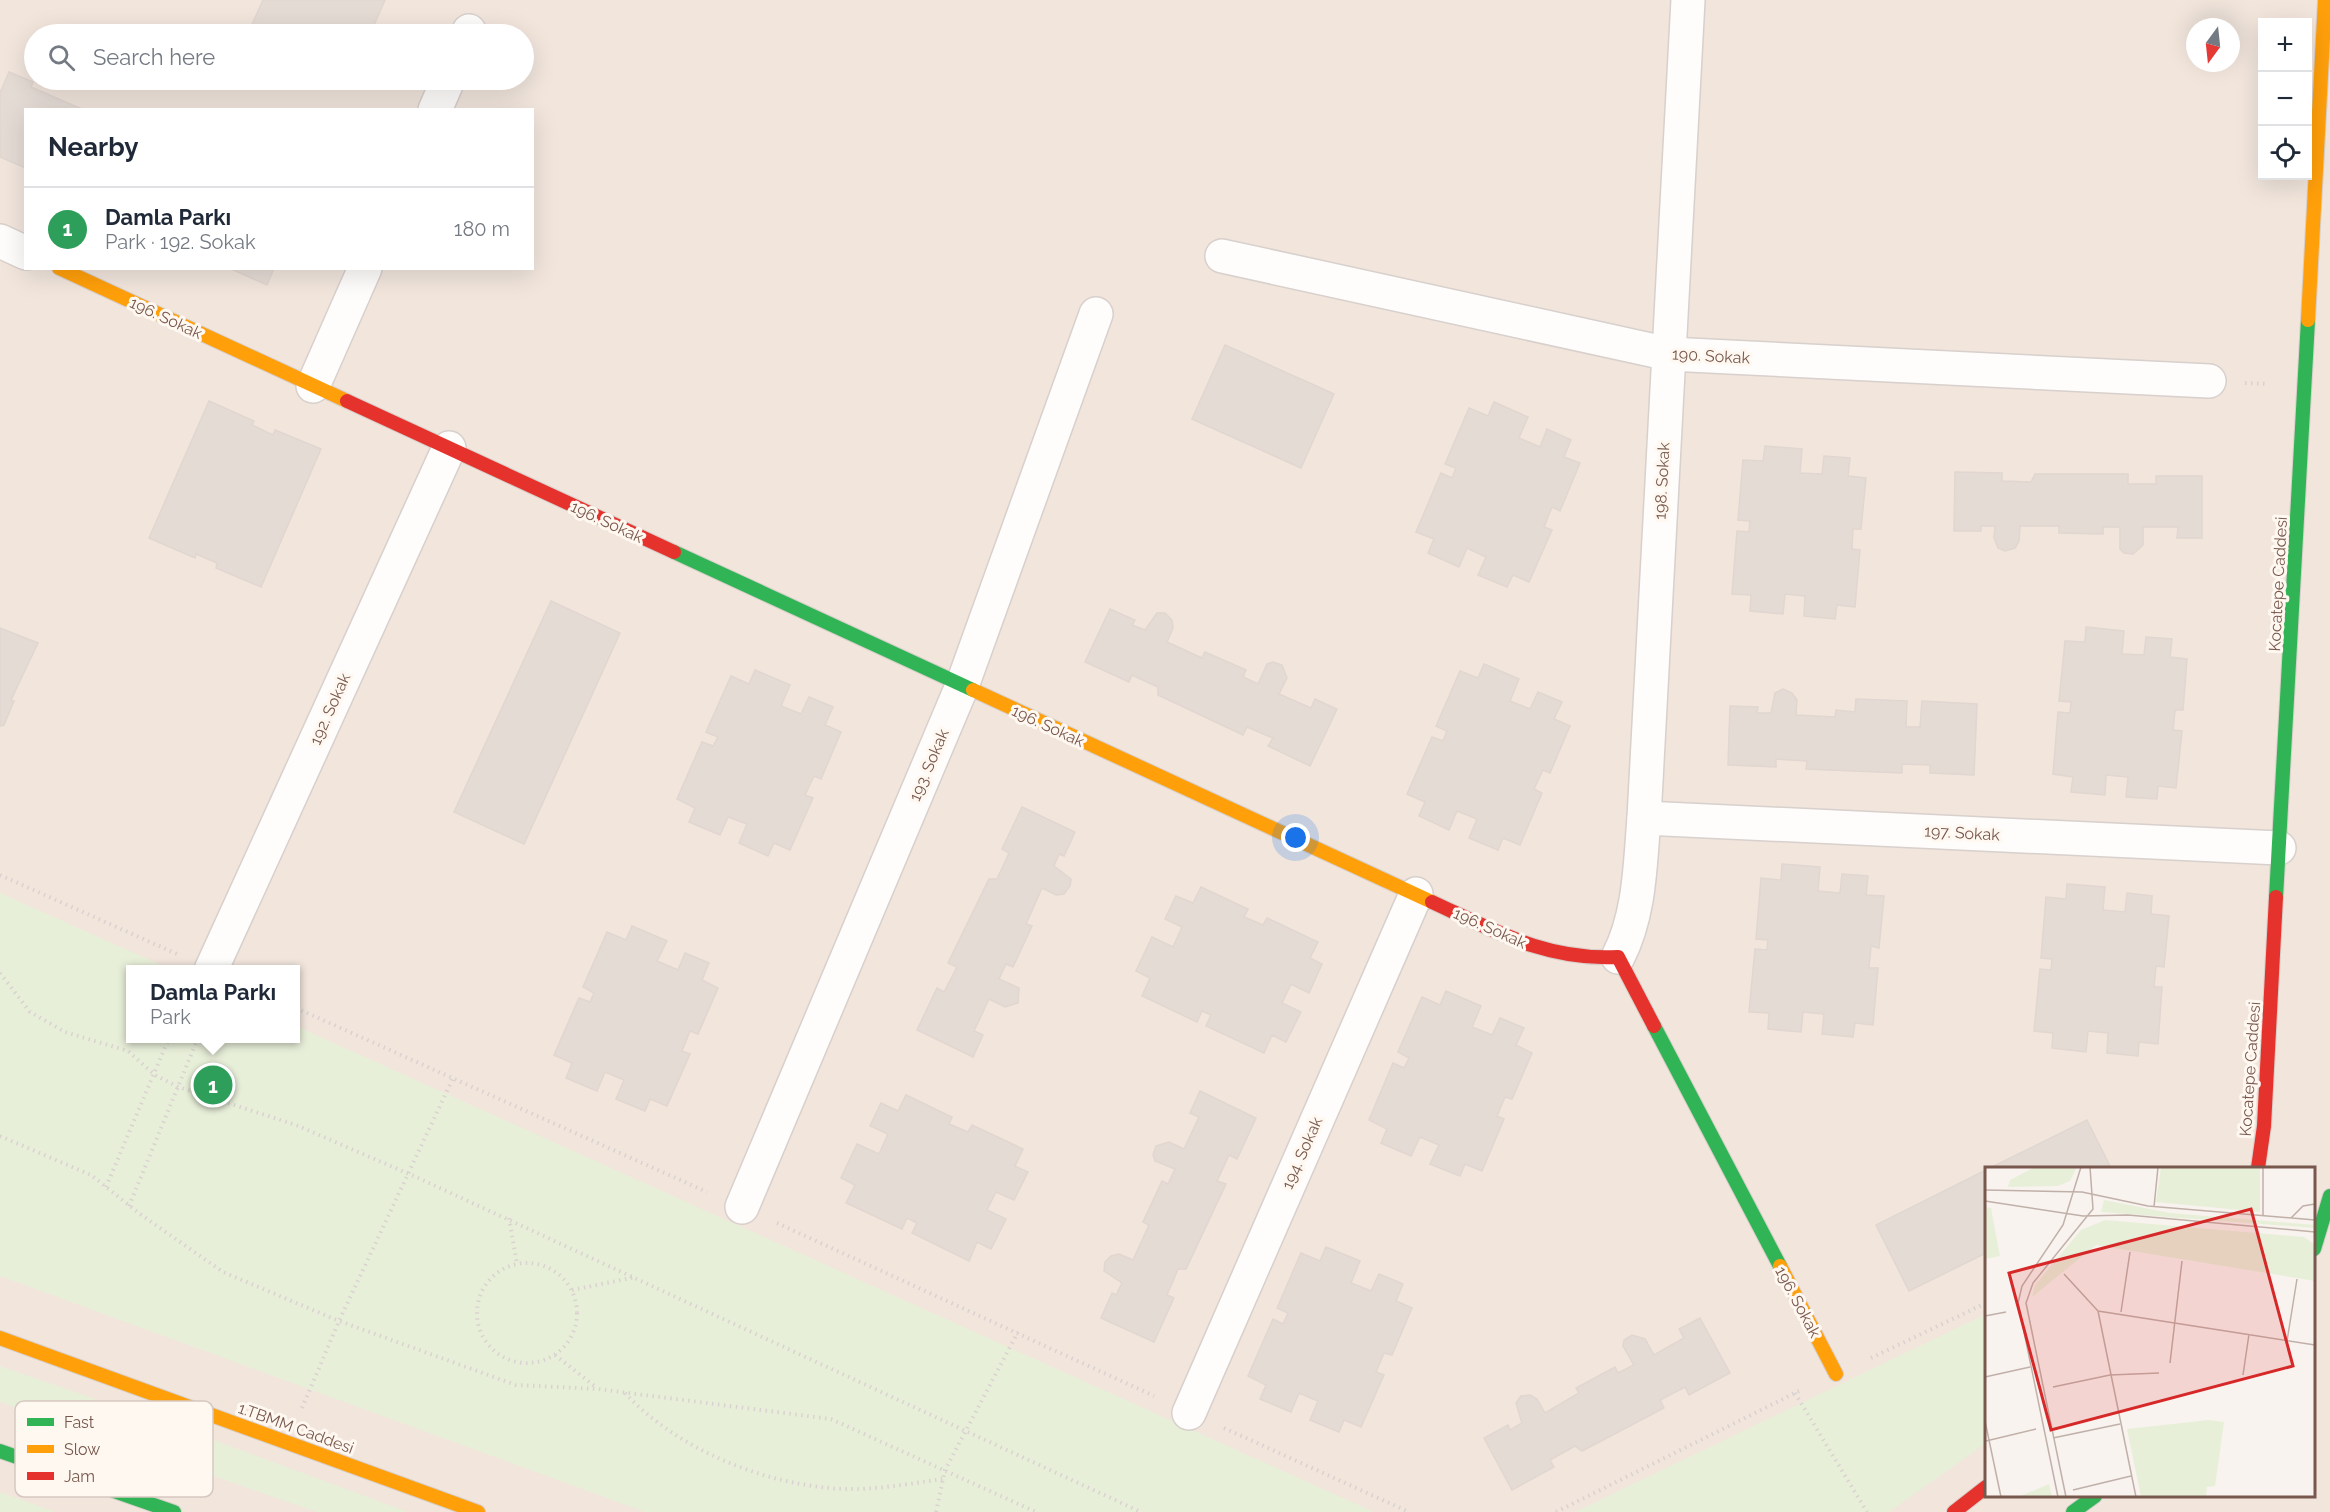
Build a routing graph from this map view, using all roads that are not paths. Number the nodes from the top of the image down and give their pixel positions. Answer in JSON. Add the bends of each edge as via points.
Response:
{"nodes":[{"id":1,"x":1688,"y":0,"type":"edge"},
{"id":2,"x":2325,"y":0,"type":"edge"},
{"id":3,"x":444,"y":90,"type":"edge"},
{"id":4,"x":436,"y":108,"type":"edge"},
{"id":5,"x":0,"y":241,"type":"edge"},
{"id":6,"x":24,"y":252,"type":"edge"},
{"id":7,"x":1222,"y":256,"type":"dead end"},
{"id":8,"x":63,"y":270,"type":"edge"},
{"id":9,"x":364,"y":270,"type":"edge"},
{"id":10,"x":1096,"y":314,"type":"dead end"},
{"id":11,"x":1669,"y":354,"type":"junction"},
{"id":12,"x":2209,"y":381,"type":"road end"},
{"id":13,"x":313,"y":386,"type":"junction"},
{"id":14,"x":449,"y":448,"type":"junction"},
{"id":15,"x":962,"y":686,"type":"junction"},
{"id":16,"x":1644,"y":818,"type":"junction"},
{"id":17,"x":2279,"y":848,"type":"junction"},
{"id":18,"x":1416,"y":894,"type":"junction"},
{"id":19,"x":1618,"y":957,"type":"junction"},
{"id":20,"x":199,"y":964,"type":"edge"},
{"id":21,"x":2258,"y":1167,"type":"edge"},
{"id":22,"x":2330,"y":1196,"type":"edge"},
{"id":23,"x":742,"y":1208,"type":"road end"},
{"id":24,"x":2315,"y":1243,"type":"edge"},
{"id":25,"x":0,"y":1338,"type":"edge"},
{"id":26,"x":1836,"y":1374,"type":"road end"},
{"id":27,"x":173,"y":1401,"type":"edge"},
{"id":28,"x":1189,"y":1413,"type":"road end"},
{"id":29,"x":213,"y":1416,"type":"edge"},
{"id":30,"x":0,"y":1451,"type":"edge"},
{"id":31,"x":15,"y":1456,"type":"edge"},
{"id":32,"x":1985,"y":1488,"type":"edge"},
{"id":33,"x":131,"y":1497,"type":"edge"},
{"id":34,"x":2094,"y":1497,"type":"edge"},
{"id":35,"x":174,"y":1512,"type":"edge"},
{"id":36,"x":478,"y":1512,"type":"edge"},
{"id":37,"x":1954,"y":1512,"type":"edge"},
{"id":38,"x":2073,"y":1512,"type":"edge"}],
"edges":[{"from":1,"to":11,"type":"street","name":"198. Sokak"},
{"from":2,"to":17,"type":"street","name":"Kocatepe Caddesi"},
{"from":3,"to":4,"type":"street"},
{"from":5,"to":6,"type":"street"},
{"from":7,"to":11,"type":"street","name":"190. Sokak"},
{"from":8,"to":13,"type":"street","name":"196. Sokak"},
{"from":9,"to":13,"type":"street"},
{"from":10,"to":15,"type":"street","name":"193. Sokak"},
{"from":11,"to":12,"type":"street","name":"190. Sokak"},
{"from":11,"to":16,"type":"street","name":"198. Sokak"},
{"from":13,"to":14,"type":"street","name":"196. Sokak"},
{"from":14,"to":15,"type":"street","name":"196. Sokak"},
{"from":14,"to":20,"type":"street","name":"192. Sokak"},
{"from":15,"to":18,"type":"street","name":"196. Sokak"},
{"from":15,"to":23,"type":"street","name":"193. Sokak"},
{"from":16,"to":17,"type":"street","name":"197. Sokak"},
{"from":16,"to":19,"type":"street","name":"198. Sokak","via":[[1636,909]]},
{"from":17,"to":21,"type":"street","name":"Kocatepe Caddesi","via":[[2264,1126]]},
{"from":18,"to":19,"type":"street","name":"196. Sokak","via":[[1527,946],[1590,960]]},
{"from":18,"to":28,"type":"street","name":"194. Sokak"},
{"from":19,"to":26,"type":"street","name":"196. Sokak"},
{"from":22,"to":24,"type":"street"},
{"from":25,"to":27,"type":"street","name":"1.TBMM Caddesi"},
{"from":29,"to":36,"type":"street","name":"1.TBMM Caddesi"},
{"from":30,"to":31,"type":"street"},
{"from":32,"to":37,"type":"street"},
{"from":33,"to":35,"type":"street"},
{"from":34,"to":38,"type":"street"}]}
